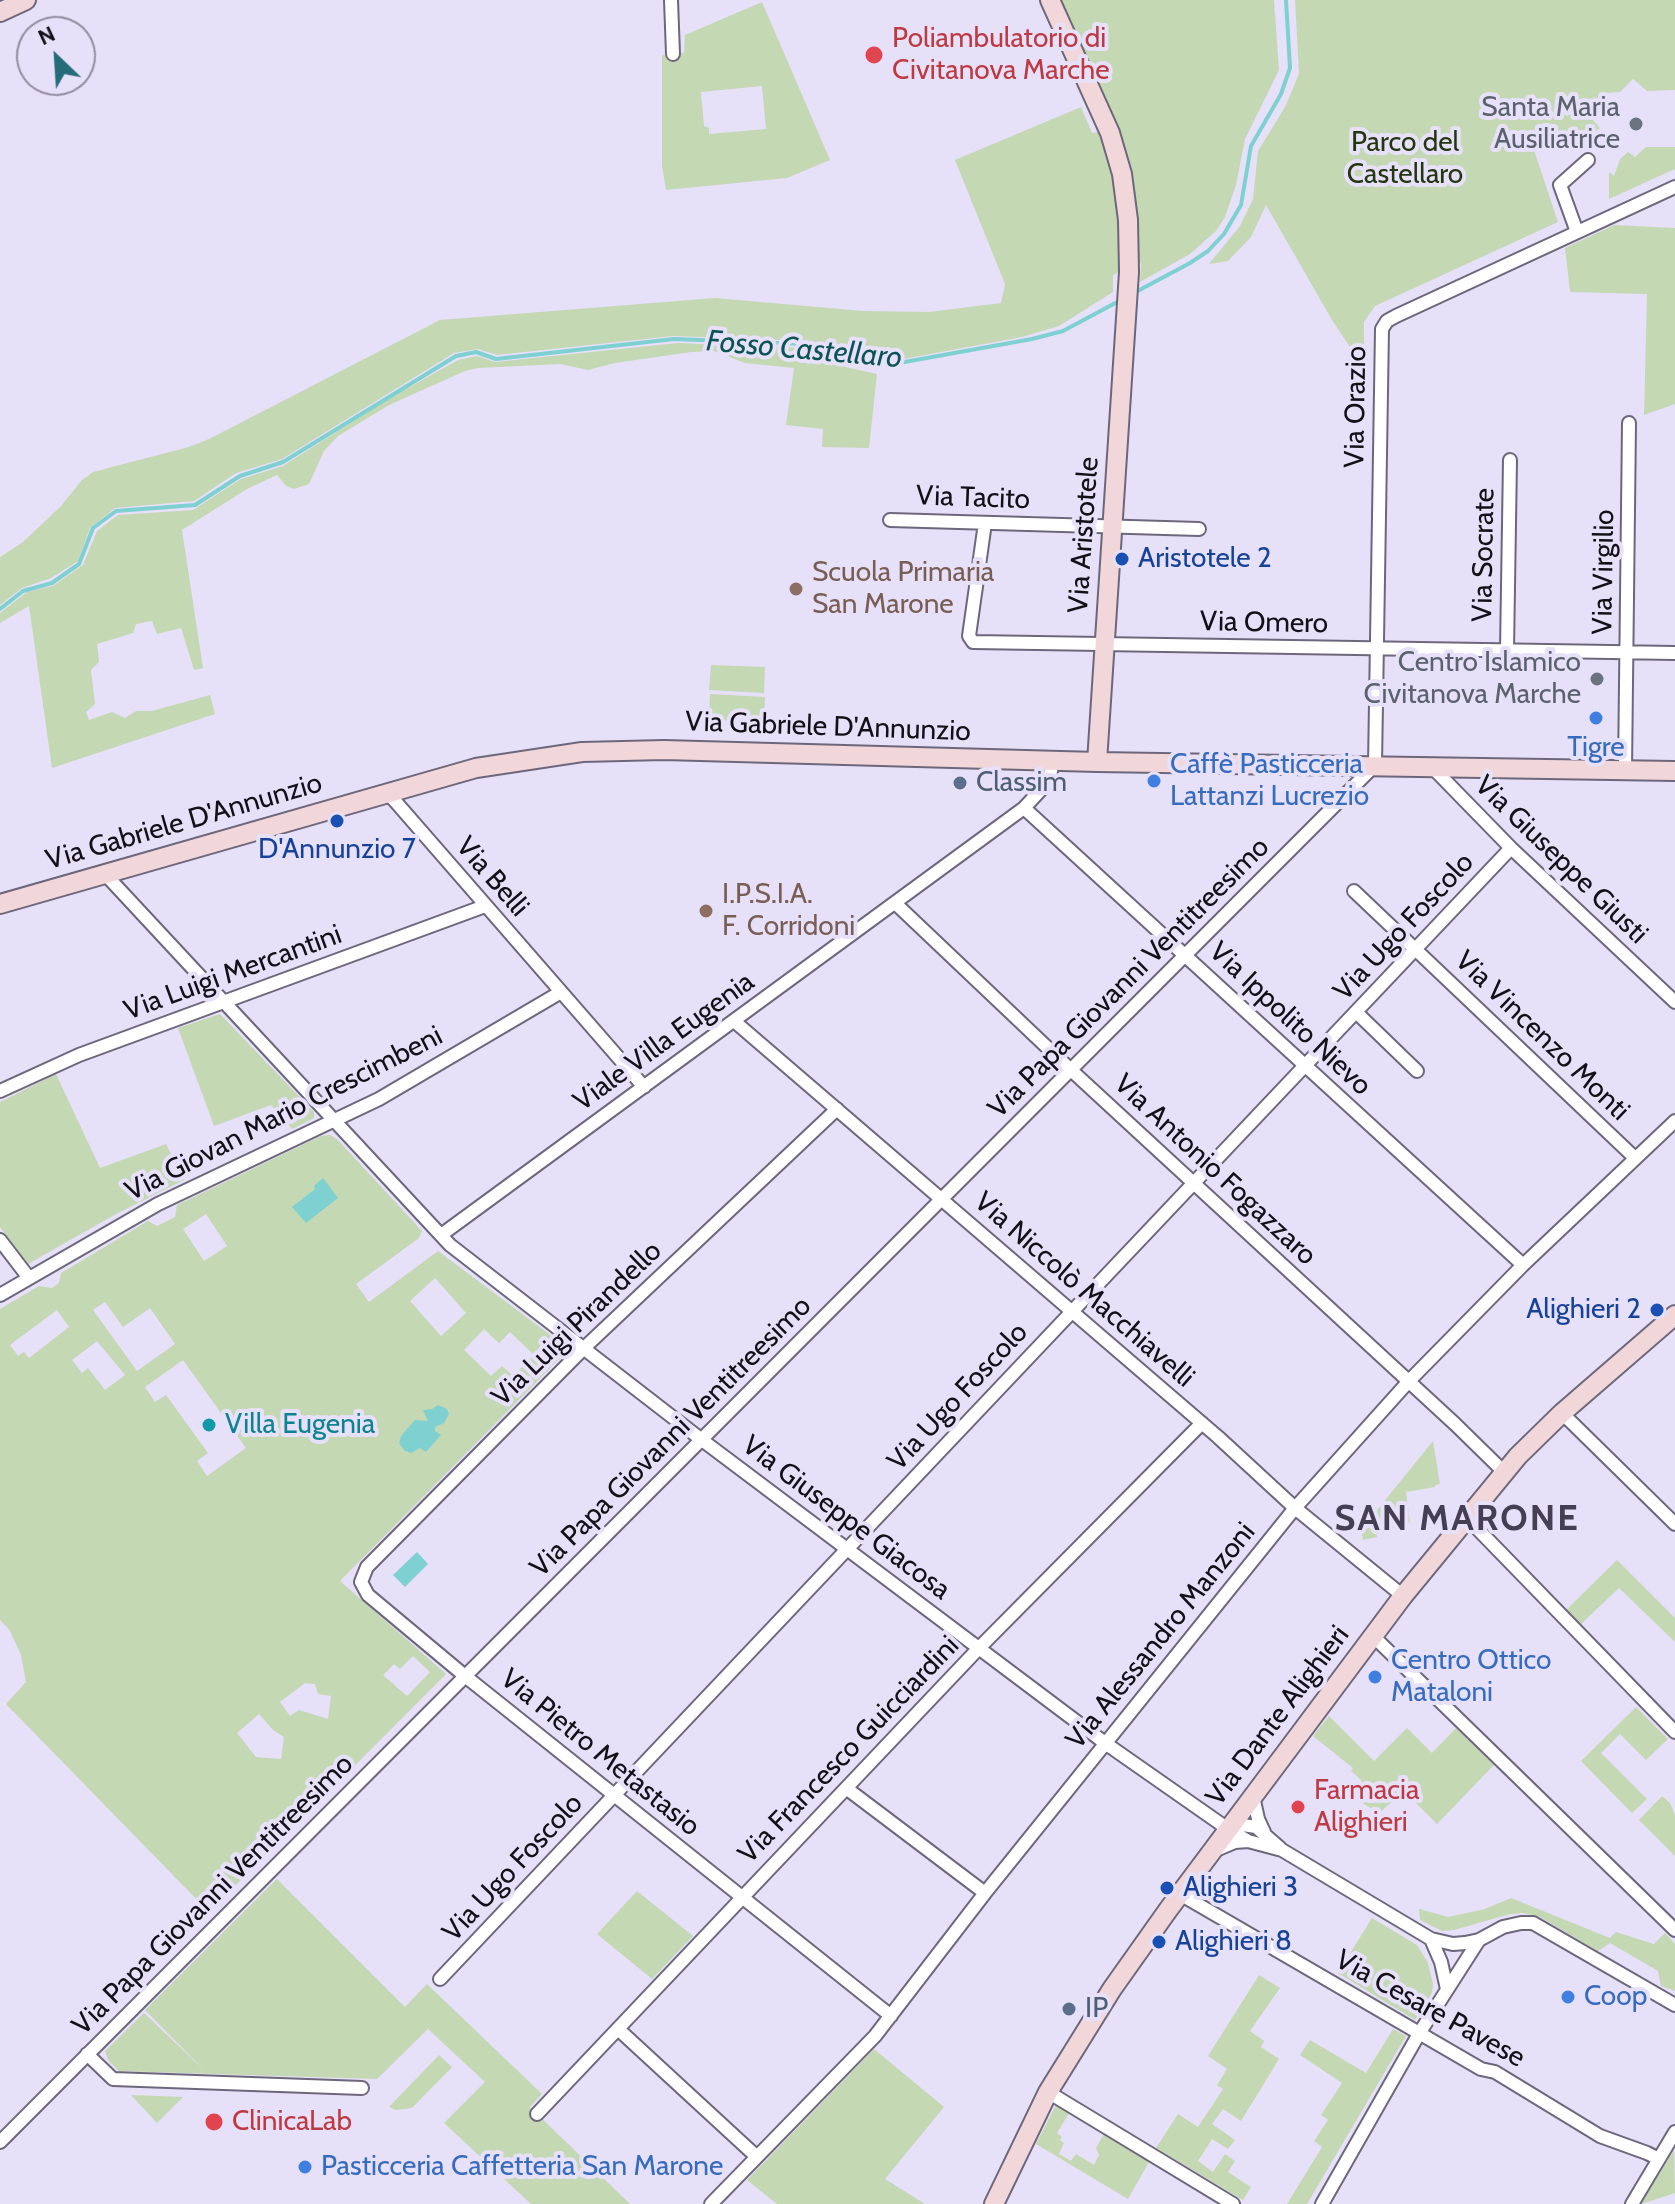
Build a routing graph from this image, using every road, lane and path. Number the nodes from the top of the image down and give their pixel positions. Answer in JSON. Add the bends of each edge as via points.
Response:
{"nodes":[{"id":1,"x":26,"y":0,"type":"edge"},
{"id":2,"x":671,"y":0,"type":"edge"},
{"id":3,"x":1050,"y":0,"type":"edge"},
{"id":4,"x":0,"y":12,"type":"edge"},
{"id":5,"x":673,"y":54,"type":"dead end"},
{"id":6,"x":1588,"y":160,"type":"dead end"},
{"id":7,"x":1675,"y":187,"type":"edge"},
{"id":8,"x":1577,"y":232,"type":"junction"},
{"id":9,"x":1629,"y":423,"type":"dead end"},
{"id":10,"x":1510,"y":460,"type":"dead end"},
{"id":11,"x":890,"y":520,"type":"dead end"},
{"id":12,"x":985,"y":523,"type":"junction"},
{"id":13,"x":1113,"y":526,"type":"junction"},
{"id":14,"x":1199,"y":529,"type":"dead end"},
{"id":15,"x":1105,"y":645,"type":"junction"},
{"id":16,"x":1376,"y":648,"type":"junction"},
{"id":17,"x":1507,"y":650,"type":"junction"},
{"id":18,"x":1627,"y":652,"type":"junction"},
{"id":19,"x":1675,"y":653,"type":"edge"},
{"id":20,"x":1053,"y":761,"type":"junction"},
{"id":21,"x":1097,"y":762,"type":"junction"},
{"id":22,"x":1375,"y":765,"type":"junction"},
{"id":23,"x":1625,"y":770,"type":"junction"},
{"id":24,"x":1444,"y":773,"type":"junction"},
{"id":25,"x":1675,"y":776,"type":"edge"},
{"id":26,"x":388,"y":793,"type":"junction"},
{"id":27,"x":1024,"y":808,"type":"junction"},
{"id":28,"x":1511,"y":848,"type":"junction"},
{"id":29,"x":105,"y":874,"type":"junction"},
{"id":30,"x":1354,"y":891,"type":"dead end"},
{"id":31,"x":895,"y":903,"type":"junction"},
{"id":32,"x":0,"y":904,"type":"edge"},
{"id":33,"x":485,"y":906,"type":"junction"},
{"id":34,"x":1415,"y":949,"type":"junction"},
{"id":35,"x":1186,"y":956,"type":"junction"},
{"id":36,"x":561,"y":992,"type":"junction"},
{"id":37,"x":224,"y":1002,"type":"junction"},
{"id":38,"x":1675,"y":1002,"type":"edge"},
{"id":39,"x":1356,"y":1012,"type":"junction"},
{"id":40,"x":734,"y":1021,"type":"junction"},
{"id":41,"x":1305,"y":1066,"type":"junction"},
{"id":42,"x":1071,"y":1070,"type":"junction"},
{"id":43,"x":1417,"y":1071,"type":"dead end"},
{"id":44,"x":644,"y":1087,"type":"junction"},
{"id":45,"x":0,"y":1091,"type":"edge"},
{"id":46,"x":837,"y":1109,"type":"junction"},
{"id":47,"x":334,"y":1120,"type":"junction"},
{"id":48,"x":1675,"y":1121,"type":"edge"},
{"id":49,"x":1635,"y":1158,"type":"junction"},
{"id":50,"x":1194,"y":1183,"type":"junction"},
{"id":51,"x":942,"y":1199,"type":"junction"},
{"id":52,"x":441,"y":1235,"type":"junction"},
{"id":53,"x":0,"y":1240,"type":"edge"},
{"id":54,"x":1523,"y":1265,"type":"junction"},
{"id":55,"x":29,"y":1278,"type":"junction"},
{"id":56,"x":0,"y":1295,"type":"edge"},
{"id":57,"x":1072,"y":1311,"type":"junction"},
{"id":58,"x":1675,"y":1315,"type":"edge"},
{"id":59,"x":584,"y":1348,"type":"junction"},
{"id":60,"x":1409,"y":1381,"type":"junction"},
{"id":61,"x":1562,"y":1413,"type":"junction"},
{"id":62,"x":1202,"y":1423,"type":"junction"},
{"id":63,"x":702,"y":1440,"type":"junction"},
{"id":64,"x":1504,"y":1472,"type":"junction"},
{"id":65,"x":1295,"y":1508,"type":"junction"},
{"id":66,"x":1466,"y":1517,"type":"junction"},
{"id":67,"x":1675,"y":1524,"type":"edge"},
{"id":68,"x":847,"y":1549,"type":"junction"},
{"id":69,"x":361,"y":1582,"type":"joint"},
{"id":70,"x":1403,"y":1596,"type":"junction"},
{"id":71,"x":1373,"y":1636,"type":"junction"},
{"id":72,"x":979,"y":1648,"type":"junction"},
{"id":73,"x":465,"y":1676,"type":"junction"},
{"id":74,"x":1675,"y":1732,"type":"edge"},
{"id":75,"x":1105,"y":1743,"type":"junction"},
{"id":76,"x":846,"y":1788,"type":"junction"},
{"id":77,"x":614,"y":1795,"type":"junction"},
{"id":78,"x":1253,"y":1796,"type":"junction"},
{"id":79,"x":1228,"y":1829,"type":"junction"},
{"id":80,"x":1264,"y":1832,"type":"junction"},
{"id":81,"x":1248,"y":1841,"type":"junction"},
{"id":82,"x":1282,"y":1850,"type":"junction"},
{"id":83,"x":1211,"y":1852,"type":"junction"},
{"id":84,"x":985,"y":1893,"type":"junction"},
{"id":85,"x":1180,"y":1894,"type":"junction"},
{"id":86,"x":742,"y":1897,"type":"junction"},
{"id":87,"x":1675,"y":1930,"type":"edge"},
{"id":88,"x":1431,"y":1939,"type":"junction"},
{"id":89,"x":1479,"y":1940,"type":"junction"},
{"id":90,"x":440,"y":1979,"type":"dead end"},
{"id":91,"x":1447,"y":1989,"type":"junction"},
{"id":92,"x":1675,"y":2005,"type":"edge"},
{"id":93,"x":891,"y":2016,"type":"junction"},
{"id":94,"x":618,"y":2029,"type":"junction"},
{"id":95,"x":1420,"y":2032,"type":"junction"},
{"id":96,"x":87,"y":2054,"type":"junction"},
{"id":97,"x":362,"y":2088,"type":"dead end"},
{"id":98,"x":1048,"y":2092,"type":"junction"},
{"id":99,"x":537,"y":2114,"type":"dead end"},
{"id":100,"x":1675,"y":2132,"type":"edge"},
{"id":101,"x":0,"y":2142,"type":"edge"},
{"id":102,"x":757,"y":2157,"type":"junction"},
{"id":103,"x":1659,"y":2159,"type":"junction"},
{"id":104,"x":711,"y":2204,"type":"edge"},
{"id":105,"x":994,"y":2204,"type":"edge"},
{"id":106,"x":1233,"y":2204,"type":"edge"},
{"id":107,"x":1322,"y":2204,"type":"edge"},
{"id":108,"x":1632,"y":2204,"type":"edge"}],
"edges":[{"from":1,"to":4,"type":"main road"},
{"from":2,"to":5,"type":"street"},
{"from":3,"to":13,"type":"main road","name":"Via Aristotele","via":[[1116,153],[1127,198],[1129,272]]},
{"from":6,"to":8,"type":"street","via":[[1560,185]]},
{"from":7,"to":8,"type":"street","name":"Via Orazio"},
{"from":8,"to":16,"type":"street","name":"Via Orazio","via":[[1387,321],[1380,340]]},
{"from":9,"to":18,"type":"street","name":"Via Virgilio"},
{"from":10,"to":17,"type":"street","name":"Via Socrate"},
{"from":11,"to":12,"type":"street","name":"Via Tacito"},
{"from":12,"to":13,"type":"street","name":"Via Tacito"},
{"from":12,"to":15,"type":"street","name":"Via Omero","via":[[971,640]]},
{"from":13,"to":14,"type":"street","name":"Via Tacito"},
{"from":13,"to":15,"type":"main road","name":"Via Aristotele"},
{"from":15,"to":16,"type":"street","name":"Via Omero"},
{"from":15,"to":21,"type":"main road","name":"Via Aristotele"},
{"from":16,"to":17,"type":"street","name":"Via Omero"},
{"from":16,"to":22,"type":"street","name":"Via Orazio"},
{"from":17,"to":18,"type":"street","name":"Via Omero"},
{"from":18,"to":19,"type":"street","name":"Via Omero"},
{"from":18,"to":23,"type":"street","name":"Via Virgilio"},
{"from":20,"to":21,"type":"main road","name":"Via Gabriele D'Annunzio"},
{"from":20,"to":26,"type":"main road","name":"Via Gabriele D'Annunzio","via":[[582,752],[505,761]]},
{"from":20,"to":27,"type":"street","name":"Viale Villa Eugenia","via":[[1049,781]]},
{"from":21,"to":22,"type":"main road","name":"Via Gabriele D'Annunzio"},
{"from":22,"to":24,"type":"main road","name":"Via Gabriele D'Annunzio"},
{"from":22,"to":35,"type":"street","name":"Via Papa Giovanni Ventitreesimo"},
{"from":23,"to":24,"type":"main road","name":"Via Gabriele D'Annunzio"},
{"from":23,"to":25,"type":"main road","name":"Via Gabriele D'Annunzio"},
{"from":24,"to":28,"type":"street","name":"Via Giuseppe Giusti"},
{"from":26,"to":29,"type":"main road","name":"Via Gabriele D'Annunzio"},
{"from":26,"to":33,"type":"street","name":"Via Belli"},
{"from":27,"to":31,"type":"street","name":"Viale Villa Eugenia"},
{"from":27,"to":35,"type":"street","name":"Via Ippolito Nievo"},
{"from":28,"to":34,"type":"street","name":"Via Ugo Foscolo"},
{"from":28,"to":38,"type":"street","name":"Via Giuseppe Giusti"},
{"from":29,"to":32,"type":"main road","name":"Via Gabriele D'Annunzio"},
{"from":29,"to":37,"type":"street","name":"Via Giuseppe Giacosa"},
{"from":30,"to":34,"type":"street","name":"Via Vincenzo Monti"},
{"from":31,"to":40,"type":"street","name":"Viale Villa Eugenia"},
{"from":31,"to":42,"type":"street","name":"Via Antonio Fogazzaro"},
{"from":33,"to":36,"type":"street","name":"Via Belli"},
{"from":33,"to":37,"type":"street","name":"Via Luigi Mercantini"},
{"from":34,"to":39,"type":"street","name":"Via Ugo Foscolo"},
{"from":34,"to":49,"type":"street","name":"Via Vincenzo Monti"},
{"from":35,"to":41,"type":"street","name":"Via Ippolito Nievo"},
{"from":35,"to":42,"type":"street","name":"Via Papa Giovanni Ventitreesimo"},
{"from":36,"to":44,"type":"street","name":"Via Belli"},
{"from":36,"to":47,"type":"street","name":"Via Giovan Mario Crescimbeni"},
{"from":37,"to":45,"type":"street","name":"Via Luigi Mercantini","via":[[79,1055]]},
{"from":37,"to":47,"type":"street","name":"Via Giuseppe Giacosa"},
{"from":39,"to":41,"type":"street","name":"Via Ugo Foscolo"},
{"from":39,"to":43,"type":"street"},
{"from":40,"to":44,"type":"street","name":"Viale Villa Eugenia"},
{"from":40,"to":46,"type":"street","name":"Via Niccolò Macchiavelli"},
{"from":41,"to":50,"type":"street","name":"Via Ugo Foscolo"},
{"from":41,"to":54,"type":"street","name":"Via Ippolito Nievo"},
{"from":42,"to":50,"type":"street","name":"Via Antonio Fogazzaro"},
{"from":42,"to":51,"type":"street","name":"Via Papa Giovanni Ventitreesimo"},
{"from":44,"to":52,"type":"street","name":"Viale Villa Eugenia"},
{"from":46,"to":51,"type":"street","name":"Via Niccolò Macchiavelli"},
{"from":46,"to":59,"type":"street","name":"Via Luigi Pirandello"},
{"from":47,"to":52,"type":"street","name":"Via Giuseppe Giacosa"},
{"from":47,"to":55,"type":"street","name":"Via Giovan Mario Crescimbeni","via":[[158,1204]]},
{"from":48,"to":49,"type":"street","name":"Via Alessandro Manzoni"},
{"from":49,"to":54,"type":"street","name":"Via Alessandro Manzoni"},
{"from":50,"to":57,"type":"street","name":"Via Ugo Foscolo"},
{"from":50,"to":60,"type":"street","name":"Via Antonio Fogazzaro"},
{"from":51,"to":57,"type":"street","name":"Via Niccolò Macchiavelli"},
{"from":51,"to":63,"type":"street","name":"Via Papa Giovanni Ventitreesimo"},
{"from":52,"to":59,"type":"street","name":"Via Giuseppe Giacosa"},
{"from":53,"to":55,"type":"street"},
{"from":54,"to":60,"type":"street","name":"Via Alessandro Manzoni"},
{"from":55,"to":56,"type":"street","name":"Via Giovan Mario Crescimbeni"},
{"from":57,"to":62,"type":"street","name":"Via Niccolò Macchiavelli"},
{"from":57,"to":68,"type":"street","name":"Via Ugo Foscolo"},
{"from":58,"to":61,"type":"main road","name":"Via Dante Alighieri"},
{"from":59,"to":63,"type":"street","name":"Via Giuseppe Giacosa"},
{"from":59,"to":69,"type":"street","name":"Via Luigi Pirandello","via":[[367,1567]]},
{"from":60,"to":64,"type":"street","name":"Via Antonio Fogazzaro"},
{"from":60,"to":65,"type":"street","name":"Via Alessandro Manzoni"},
{"from":61,"to":64,"type":"main road","name":"Via Dante Alighieri"},
{"from":61,"to":67,"type":"street"},
{"from":62,"to":65,"type":"street","name":"Via Niccolò Macchiavelli"},
{"from":62,"to":72,"type":"street","name":"Via Francesco Guicciardini"},
{"from":63,"to":68,"type":"street","name":"Via Giuseppe Giacosa"},
{"from":63,"to":73,"type":"street","name":"Via Papa Giovanni Ventitreesimo"},
{"from":64,"to":66,"type":"main road","name":"Via Dante Alighieri"},
{"from":65,"to":70,"type":"street","name":"Via Niccolò Macchiavelli"},
{"from":65,"to":75,"type":"street","name":"Via Alessandro Manzoni"},
{"from":66,"to":70,"type":"main road","name":"Via Dante Alighieri"},
{"from":66,"to":74,"type":"street"},
{"from":68,"to":72,"type":"street","name":"Via Giuseppe Giacosa"},
{"from":68,"to":77,"type":"street","name":"Via Ugo Foscolo"},
{"from":69,"to":73,"type":"street","name":"Via Pietro Metastasio","via":[[368,1595]]},
{"from":70,"to":71,"type":"main road","name":"Via Dante Alighieri"},
{"from":71,"to":78,"type":"main road","name":"Via Dante Alighieri"},
{"from":71,"to":87,"type":"street"},
{"from":72,"to":75,"type":"street","name":"Via Giuseppe Giacosa"},
{"from":72,"to":76,"type":"street","name":"Via Francesco Guicciardini"},
{"from":73,"to":77,"type":"street","name":"Via Pietro Metastasio"},
{"from":73,"to":96,"type":"street","name":"Via Papa Giovanni Ventitreesimo"},
{"from":75,"to":79,"type":"street","name":"Via Giuseppe Giacosa"},
{"from":75,"to":84,"type":"street","name":"Via Alessandro Manzoni"},
{"from":76,"to":84,"type":"street"},
{"from":76,"to":86,"type":"street","name":"Via Francesco Guicciardini"},
{"from":77,"to":86,"type":"street","name":"Via Pietro Metastasio"},
{"from":77,"to":90,"type":"street","name":"Via Ugo Foscolo"},
{"from":78,"to":79,"type":"main road","name":"Via Dante Alighieri"},
{"from":78,"to":80,"type":"street"},
{"from":79,"to":80,"type":"street","via":[[1243,1825]]},
{"from":79,"to":81,"type":"street","name":"Via Giuseppe Giacosa"},
{"from":79,"to":83,"type":"main road","name":"Via Dante Alighieri"},
{"from":80,"to":82,"type":"street"},
{"from":81,"to":82,"type":"street","name":"Via Giuseppe Giacosa"},
{"from":81,"to":83,"type":"street"},
{"from":82,"to":88,"type":"street"},
{"from":83,"to":85,"type":"main road","name":"Via Dante Alighieri"},
{"from":84,"to":93,"type":"street","name":"Via Alessandro Manzoni"},
{"from":85,"to":95,"type":"street","name":"Via Cesare Pavese"},
{"from":85,"to":98,"type":"main road","name":"Via Dante Alighieri"},
{"from":86,"to":93,"type":"street","name":"Via Pietro Metastasio"},
{"from":86,"to":94,"type":"street","name":"Via Francesco Guicciardini"},
{"from":88,"to":89,"type":"street","via":[[1453,1944]]},
{"from":88,"to":91,"type":"street"},
{"from":89,"to":91,"type":"street"},
{"from":89,"to":92,"type":"street","via":[[1503,1927],[1533,1923]]},
{"from":91,"to":95,"type":"street"},
{"from":93,"to":102,"type":"street","name":"Via Alessandro Manzoni"},
{"from":94,"to":99,"type":"street","name":"Via Francesco Guicciardini"},
{"from":94,"to":102,"type":"street"},
{"from":95,"to":103,"type":"street","name":"Via Cesare Pavese","via":[[1600,2136]]},
{"from":95,"to":107,"type":"street"},
{"from":96,"to":97,"type":"street","via":[[113,2079]]},
{"from":96,"to":101,"type":"street","name":"Via Papa Giovanni Ventitreesimo"},
{"from":98,"to":105,"type":"main road","name":"Via Dante Alighieri"},
{"from":98,"to":106,"type":"street"},
{"from":100,"to":103,"type":"street"},
{"from":102,"to":104,"type":"street","name":"Via Alessandro Manzoni"},
{"from":103,"to":108,"type":"street"}]}
